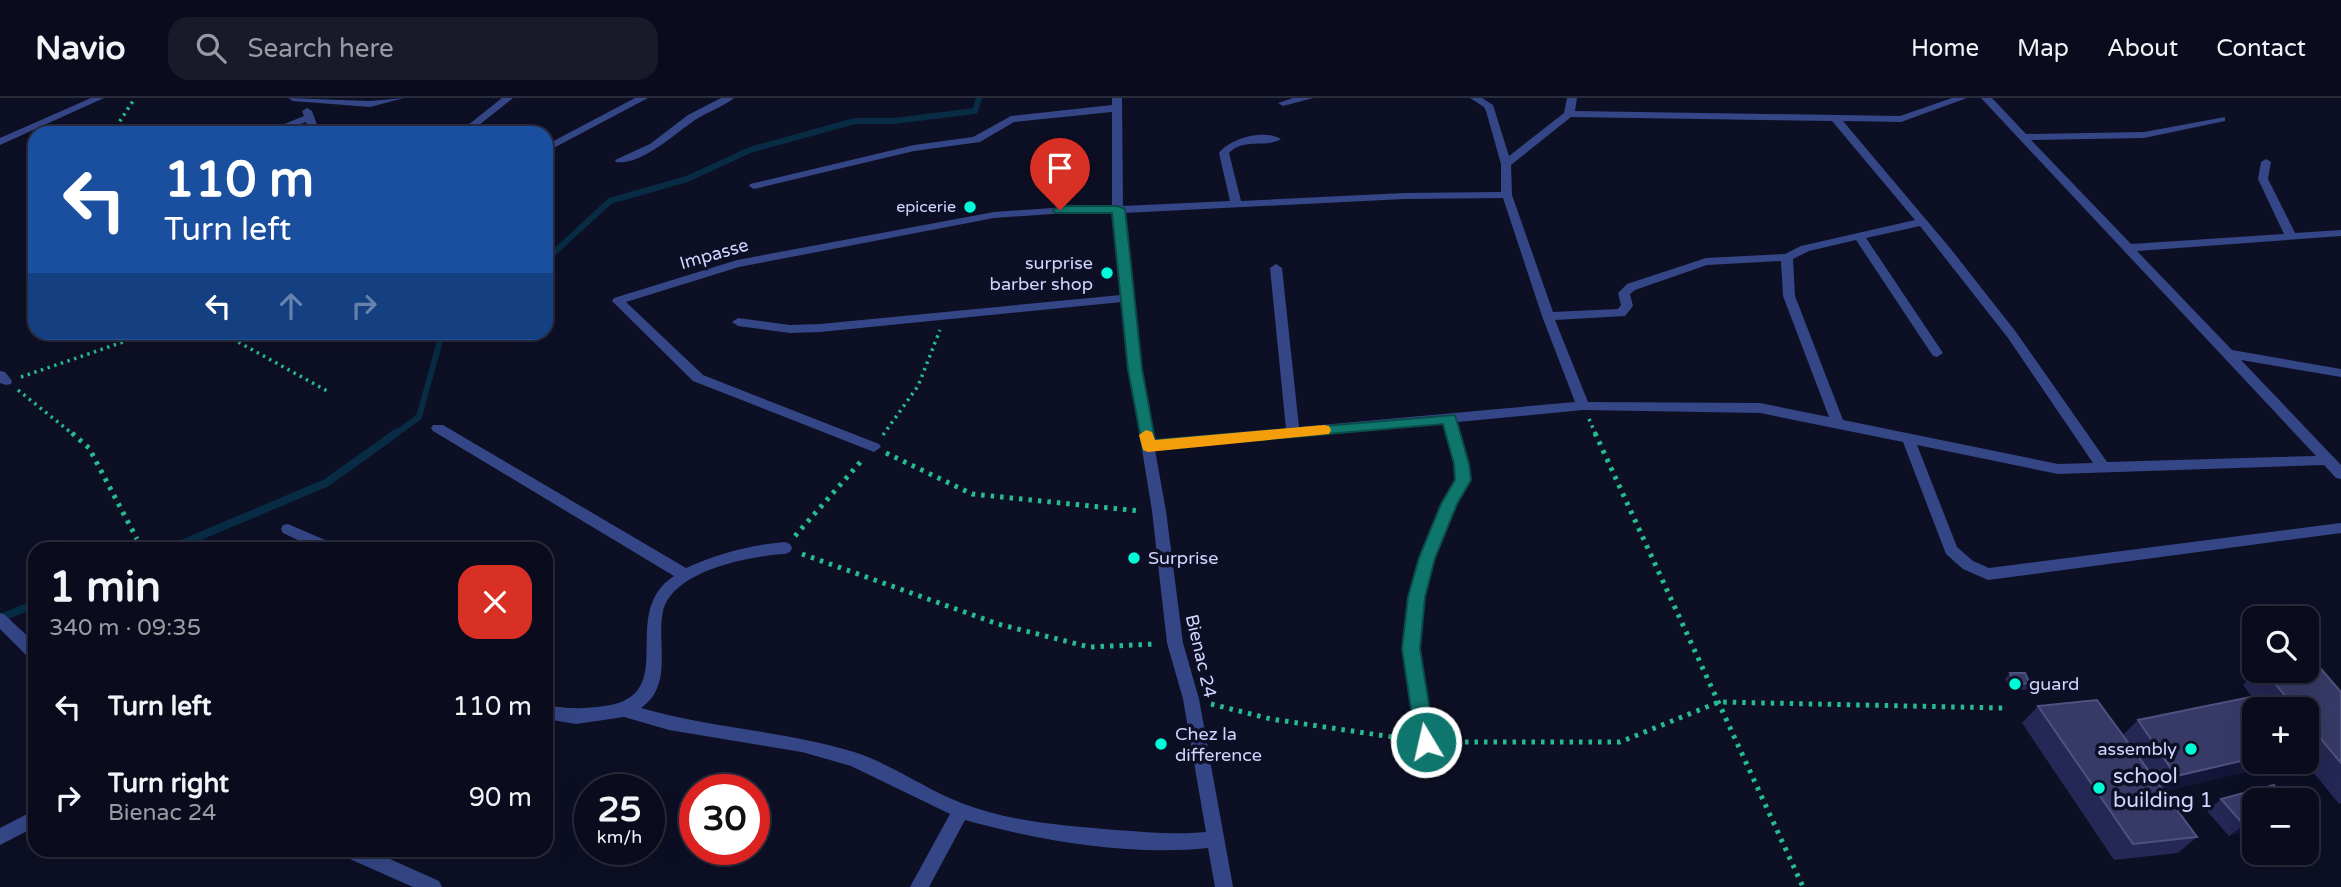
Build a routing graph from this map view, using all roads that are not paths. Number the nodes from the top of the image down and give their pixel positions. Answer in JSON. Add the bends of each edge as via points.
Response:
{"nodes":[{"id":1,"x":99,"y":98,"type":"edge"},
{"id":2,"x":399,"y":98,"type":"edge"},
{"id":3,"x":508,"y":98,"type":"edge"},
{"id":4,"x":643,"y":98,"type":"edge"},
{"id":5,"x":729,"y":98,"type":"edge"},
{"id":6,"x":1308,"y":98,"type":"edge"},
{"id":7,"x":1475,"y":98,"type":"edge"},
{"id":8,"x":1572,"y":98,"type":"edge"},
{"id":9,"x":1962,"y":98,"type":"edge"},
{"id":10,"x":1986,"y":98,"type":"edge"},
{"id":11,"x":298,"y":99,"type":"edge"},
{"id":12,"x":371,"y":101,"type":"edge"},
{"id":13,"x":1117,"y":103,"type":"edge"},
{"id":14,"x":1283,"y":103,"type":"dead end"},
{"id":15,"x":1569,"y":114,"type":"junction"},
{"id":16,"x":309,"y":118,"type":"junction"},
{"id":17,"x":1835,"y":118,"type":"junction"},
{"id":18,"x":2221,"y":119,"type":"dead end"},
{"id":19,"x":36,"y":126,"type":"edge"},
{"id":20,"x":287,"y":126,"type":"edge"},
{"id":21,"x":312,"y":126,"type":"edge"},
{"id":22,"x":472,"y":126,"type":"edge"},
{"id":23,"x":28,"y":130,"type":"edge"},
{"id":24,"x":2023,"y":137,"type":"junction"},
{"id":25,"x":1276,"y":138,"type":"dead end"},
{"id":26,"x":0,"y":142,"type":"edge"},
{"id":27,"x":553,"y":145,"type":"edge"},
{"id":28,"x":620,"y":160,"type":"dead end"},
{"id":29,"x":2266,"y":162,"type":"dead end"},
{"id":30,"x":1506,"y":164,"type":"junction"},
{"id":31,"x":754,"y":186,"type":"dead end"},
{"id":32,"x":1507,"y":195,"type":"junction"},
{"id":33,"x":1236,"y":204,"type":"junction"},
{"id":34,"x":1118,"y":209,"type":"junction"},
{"id":35,"x":1923,"y":222,"type":"junction"},
{"id":36,"x":2341,"y":233,"type":"edge"},
{"id":37,"x":1858,"y":236,"type":"junction"},
{"id":38,"x":2291,"y":236,"type":"junction"},
{"id":39,"x":2128,"y":248,"type":"junction"},
{"id":40,"x":1787,"y":257,"type":"junction"},
{"id":41,"x":1276,"y":268,"type":"dead end"},
{"id":42,"x":1128,"y":299,"type":"junction"},
{"id":43,"x":1548,"y":316,"type":"junction"},
{"id":44,"x":737,"y":322,"type":"dead end"},
{"id":45,"x":1937,"y":353,"type":"dead end"},
{"id":46,"x":2228,"y":354,"type":"junction"},
{"id":47,"x":2341,"y":373,"type":"edge"},
{"id":48,"x":1583,"y":406,"type":"junction"},
{"id":49,"x":1450,"y":418,"type":"junction"},
{"id":50,"x":1838,"y":424,"type":"junction"},
{"id":51,"x":438,"y":428,"type":"dead end"},
{"id":52,"x":1293,"y":433,"type":"junction"},
{"id":53,"x":1908,"y":438,"type":"junction"},
{"id":54,"x":1148,"y":446,"type":"junction"},
{"id":55,"x":874,"y":447,"type":"road end"},
{"id":56,"x":2328,"y":460,"type":"junction"},
{"id":57,"x":2104,"y":468,"type":"junction"},
{"id":58,"x":2341,"y":474,"type":"edge"},
{"id":59,"x":2341,"y":528,"type":"edge"},
{"id":60,"x":288,"y":529,"type":"dead end"},
{"id":61,"x":316,"y":542,"type":"edge"},
{"id":62,"x":785,"y":548,"type":"road end"},
{"id":63,"x":685,"y":575,"type":"junction"},
{"id":64,"x":0,"y":619,"type":"edge"},
{"id":65,"x":28,"y":646,"type":"edge"},
{"id":66,"x":624,"y":710,"type":"junction"},
{"id":67,"x":553,"y":713,"type":"edge"},
{"id":68,"x":1426,"y":742,"type":"road end"},
{"id":69,"x":961,"y":811,"type":"junction"},
{"id":70,"x":28,"y":822,"type":"edge"},
{"id":71,"x":0,"y":837,"type":"edge"},
{"id":72,"x":1216,"y":839,"type":"junction"},
{"id":73,"x":365,"y":857,"type":"edge"},
{"id":74,"x":433,"y":887,"type":"edge"},
{"id":75,"x":919,"y":887,"type":"edge"},
{"id":76,"x":1224,"y":887,"type":"edge"}],
"edges":[{"from":1,"to":19,"type":"street"},
{"from":2,"to":12,"type":"street"},
{"from":3,"to":22,"type":"street"},
{"from":4,"to":27,"type":"street"},
{"from":5,"to":28,"type":"street","via":[[692,117],[654,146]]},
{"from":6,"to":14,"type":"street"},
{"from":7,"to":30,"type":"street","via":[[1491,111]]},
{"from":8,"to":15,"type":"street"},
{"from":9,"to":17,"type":"street","via":[[1900,119]]},
{"from":10,"to":24,"type":"street"},
{"from":11,"to":12,"type":"street"},
{"from":11,"to":16,"type":"street"},
{"from":13,"to":31,"type":"street","via":[[1011,119],[976,140],[914,149]]},
{"from":13,"to":34,"type":"street","name":"Bienac 24"},
{"from":15,"to":17,"type":"street"},
{"from":15,"to":30,"type":"street"},
{"from":16,"to":20,"type":"street"},
{"from":16,"to":21,"type":"street"},
{"from":17,"to":35,"type":"street"},
{"from":18,"to":24,"type":"street","via":[[2144,135]]},
{"from":23,"to":26,"type":"street"},
{"from":24,"to":39,"type":"street"},
{"from":25,"to":33,"type":"street","via":[[1228,146],[1224,153]]},
{"from":29,"to":38,"type":"street","via":[[2263,179]]},
{"from":30,"to":32,"type":"street"},
{"from":32,"to":33,"type":"street"},
{"from":32,"to":43,"type":"street"},
{"from":33,"to":34,"type":"street"},
{"from":34,"to":42,"type":"street","name":"Bienac 24"},
{"from":34,"to":55,"type":"street","name":"Impasse","via":[[994,215],[954,222],[737,264],[618,301],[698,378]]},
{"from":35,"to":37,"type":"street"},
{"from":35,"to":57,"type":"street","via":[[2012,335]]},
{"from":36,"to":38,"type":"street"},
{"from":37,"to":40,"type":"street","via":[[1805,248]]},
{"from":37,"to":45,"type":"street"},
{"from":38,"to":39,"type":"street"},
{"from":39,"to":46,"type":"street"},
{"from":40,"to":43,"type":"street","via":[[1706,262],[1631,287],[1624,293],[1627,306],[1621,313]]},
{"from":40,"to":50,"type":"street","via":[[1789,296]]},
{"from":41,"to":52,"type":"street"},
{"from":42,"to":44,"type":"street","via":[[790,329]]},
{"from":42,"to":54,"type":"street","name":"Bienac 24"},
{"from":43,"to":48,"type":"street"},
{"from":46,"to":47,"type":"street"},
{"from":46,"to":56,"type":"street"},
{"from":48,"to":49,"type":"street"},
{"from":48,"to":50,"type":"street","via":[[1760,408]]},
{"from":49,"to":52,"type":"street"},
{"from":49,"to":68,"type":"street","via":[[1463,480],[1427,558],[1416,597],[1411,649]]},
{"from":50,"to":53,"type":"street"},
{"from":51,"to":63,"type":"street"},
{"from":52,"to":54,"type":"street"},
{"from":53,"to":57,"type":"street","via":[[2058,470]]},
{"from":53,"to":59,"type":"street","via":[[1951,550],[1989,575]]},
{"from":54,"to":72,"type":"street","name":"Bienac 24","via":[[1175,643],[1191,699]]},
{"from":56,"to":57,"type":"street"},
{"from":56,"to":58,"type":"street"},
{"from":60,"to":61,"type":"street"},
{"from":62,"to":63,"type":"street","via":[[734,555]]},
{"from":63,"to":66,"type":"street","via":[[662,594],[653,627],[650,682],[642,698]]},
{"from":64,"to":65,"type":"street"},
{"from":66,"to":67,"type":"street","via":[[576,717]]},
{"from":66,"to":69,"type":"street","via":[[855,760]]},
{"from":69,"to":72,"type":"street","via":[[1020,827],[1088,836],[1177,844]]},
{"from":69,"to":75,"type":"street"},
{"from":70,"to":71,"type":"street"},
{"from":72,"to":76,"type":"street","name":"Bienac 24"},
{"from":73,"to":74,"type":"street"}]}
